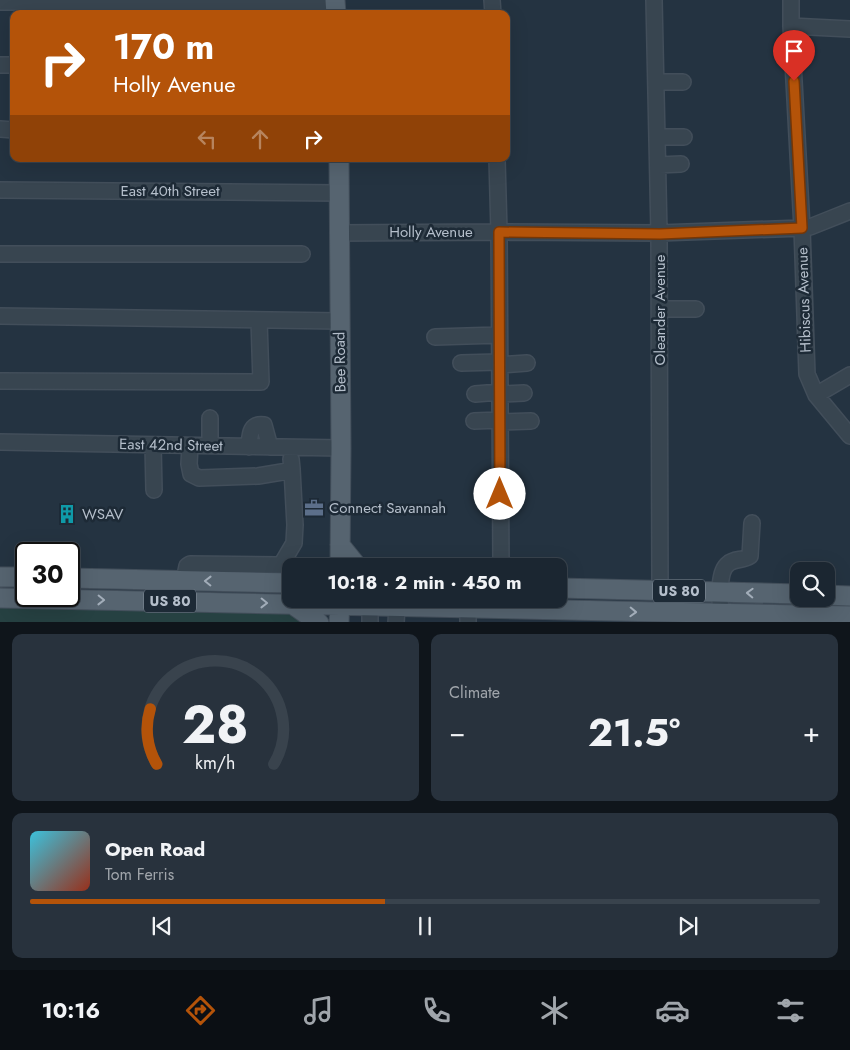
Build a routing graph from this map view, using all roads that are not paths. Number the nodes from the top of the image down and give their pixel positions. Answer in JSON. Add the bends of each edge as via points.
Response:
{"nodes":[{"id":1,"x":654,"y":0,"type":"edge"},
{"id":2,"x":791,"y":0,"type":"edge"},
{"id":3,"x":0,"y":2,"type":"edge"},
{"id":4,"x":336,"y":5,"type":"edge"},
{"id":5,"x":791,"y":26,"type":"junction"},
{"id":6,"x":850,"y":29,"type":"edge"},
{"id":7,"x":656,"y":82,"type":"junction"},
{"id":8,"x":683,"y":82,"type":"dead end"},
{"id":9,"x":684,"y":137,"type":"dead end"},
{"id":10,"x":657,"y":138,"type":"junction"},
{"id":11,"x":339,"y":162,"type":"edge"},
{"id":12,"x":497,"y":162,"type":"edge"},
{"id":13,"x":681,"y":164,"type":"dead end"},
{"id":14,"x":658,"y":165,"type":"junction"},
{"id":15,"x":0,"y":190,"type":"edge"},
{"id":16,"x":339,"y":192,"type":"junction"},
{"id":17,"x":850,"y":210,"type":"edge"},
{"id":18,"x":802,"y":228,"type":"junction"},
{"id":19,"x":499,"y":232,"type":"junction"},
{"id":20,"x":338,"y":233,"type":"junction"},
{"id":21,"x":660,"y":234,"type":"junction"},
{"id":22,"x":0,"y":254,"type":"edge"},
{"id":23,"x":302,"y":254,"type":"dead end"},
{"id":24,"x":660,"y":309,"type":"junction"},
{"id":25,"x":696,"y":309,"type":"dead end"},
{"id":26,"x":0,"y":316,"type":"edge"},
{"id":27,"x":259,"y":320,"type":"junction"},
{"id":28,"x":339,"y":321,"type":"junction"},
{"id":29,"x":499,"y":335,"type":"junction"},
{"id":30,"x":435,"y":336,"type":"dead end"},
{"id":31,"x":461,"y":363,"type":"dead end"},
{"id":32,"x":527,"y":363,"type":"dead end"},
{"id":33,"x":499,"y":364,"type":"junction"},
{"id":34,"x":850,"y":375,"type":"edge"},
{"id":35,"x":0,"y":381,"type":"edge"},
{"id":36,"x":500,"y":393,"type":"junction"},
{"id":37,"x":524,"y":393,"type":"dead end"},
{"id":38,"x":475,"y":394,"type":"dead end"},
{"id":39,"x":816,"y":395,"type":"junction"},
{"id":40,"x":210,"y":418,"type":"dead end"},
{"id":41,"x":474,"y":421,"type":"dead end"},
{"id":42,"x":500,"y":421,"type":"junction"},
{"id":43,"x":531,"y":421,"type":"dead end"},
{"id":44,"x":850,"y":436,"type":"edge"},
{"id":45,"x":0,"y":442,"type":"edge"},
{"id":46,"x":153,"y":445,"type":"junction"},
{"id":47,"x":190,"y":446,"type":"junction"},
{"id":48,"x":210,"y":446,"type":"junction"},
{"id":49,"x":248,"y":447,"type":"junction"},
{"id":50,"x":270,"y":447,"type":"junction"},
{"id":51,"x":291,"y":448,"type":"junction"},
{"id":52,"x":341,"y":448,"type":"junction"},
{"id":53,"x":292,"y":469,"type":"junction"},
{"id":54,"x":154,"y":490,"type":"dead end"},
{"id":55,"x":752,"y":523,"type":"dead end"},
{"id":56,"x":340,"y":545,"type":"junction"},
{"id":57,"x":285,"y":558,"type":"edge"},
{"id":58,"x":340,"y":558,"type":"edge"},
{"id":59,"x":351,"y":558,"type":"edge"},
{"id":60,"x":501,"y":558,"type":"edge"},
{"id":61,"x":282,"y":563,"type":"edge"},
{"id":62,"x":0,"y":577,"type":"edge"},
{"id":63,"x":15,"y":577,"type":"edge"},
{"id":64,"x":80,"y":577,"type":"edge"},
{"id":65,"x":282,"y":577,"type":"edge"},
{"id":66,"x":567,"y":588,"type":"edge"},
{"id":67,"x":660,"y":590,"type":"junction"},
{"id":68,"x":720,"y":592,"type":"junction"},
{"id":69,"x":790,"y":594,"type":"edge"},
{"id":70,"x":835,"y":595,"type":"edge"},
{"id":71,"x":850,"y":596,"type":"edge"},
{"id":72,"x":0,"y":598,"type":"edge"},
{"id":73,"x":15,"y":598,"type":"edge"},
{"id":74,"x":80,"y":598,"type":"edge"},
{"id":75,"x":282,"y":604,"type":"edge"},
{"id":76,"x":298,"y":608,"type":"edge"},
{"id":77,"x":340,"y":609,"type":"edge"},
{"id":78,"x":370,"y":614,"type":"edge"},
{"id":79,"x":397,"y":614,"type":"edge"},
{"id":80,"x":468,"y":615,"type":"edge"},
{"id":81,"x":594,"y":616,"type":"edge"},
{"id":82,"x":850,"y":616,"type":"edge"},
{"id":83,"x":673,"y":618,"type":"edge"},
{"id":84,"x":721,"y":618,"type":"edge"},
{"id":85,"x":318,"y":622,"type":"edge"}],
"edges":[{"from":1,"to":7,"type":"street","name":"Oleander Avenue"},
{"from":2,"to":5,"type":"street","name":"Hibiscus Avenue"},
{"from":3,"to":4,"type":"street"},
{"from":5,"to":6,"type":"street"},
{"from":5,"to":18,"type":"street","name":"Hibiscus Avenue"},
{"from":7,"to":8,"type":"street"},
{"from":7,"to":10,"type":"street","name":"Oleander Avenue"},
{"from":9,"to":10,"type":"street"},
{"from":10,"to":14,"type":"street","name":"Oleander Avenue"},
{"from":11,"to":16,"type":"main road","name":"Bee Road"},
{"from":12,"to":19,"type":"street"},
{"from":13,"to":14,"type":"street"},
{"from":14,"to":21,"type":"street","name":"Oleander Avenue"},
{"from":15,"to":16,"type":"street","name":"East 40th Street"},
{"from":16,"to":20,"type":"main road","name":"Bee Road"},
{"from":17,"to":18,"type":"street","name":"Holly Avenue"},
{"from":18,"to":21,"type":"street","name":"Holly Avenue"},
{"from":18,"to":39,"type":"street","name":"Hibiscus Avenue","via":[[807,374]]},
{"from":19,"to":20,"type":"street","name":"Holly Avenue"},
{"from":19,"to":21,"type":"street","name":"Holly Avenue"},
{"from":19,"to":29,"type":"street"},
{"from":20,"to":28,"type":"main road","name":"Bee Road"},
{"from":21,"to":24,"type":"street","name":"Oleander Avenue"},
{"from":22,"to":23,"type":"street"},
{"from":24,"to":25,"type":"street"},
{"from":24,"to":67,"type":"street","name":"Oleander Avenue"},
{"from":26,"to":27,"type":"street"},
{"from":27,"to":28,"type":"street"},
{"from":27,"to":35,"type":"street","via":[[261,382]]},
{"from":28,"to":52,"type":"main road","name":"Bee Road"},
{"from":29,"to":30,"type":"street"},
{"from":29,"to":33,"type":"street"},
{"from":31,"to":33,"type":"street"},
{"from":32,"to":33,"type":"street"},
{"from":33,"to":36,"type":"street"},
{"from":34,"to":39,"type":"street"},
{"from":36,"to":37,"type":"street"},
{"from":36,"to":38,"type":"street"},
{"from":36,"to":42,"type":"street"},
{"from":39,"to":44,"type":"street","name":"Hibiscus Avenue"},
{"from":40,"to":48,"type":"street"},
{"from":41,"to":42,"type":"street"},
{"from":42,"to":43,"type":"street"},
{"from":42,"to":60,"type":"street"},
{"from":45,"to":46,"type":"street","name":"East 42nd Street"},
{"from":46,"to":47,"type":"street","name":"East 42nd Street"},
{"from":46,"to":54,"type":"street"},
{"from":47,"to":48,"type":"street","name":"East 42nd Street"},
{"from":47,"to":53,"type":"street","via":[[191,474],[199,478],[258,476]]},
{"from":48,"to":49,"type":"street","name":"East 42nd Street"},
{"from":49,"to":50,"type":"street","name":"East 42nd Street"},
{"from":49,"to":50,"type":"street","via":[[251,429],[259,424],[264,425]]},
{"from":50,"to":51,"type":"street","name":"East 42nd Street"},
{"from":51,"to":52,"type":"street","name":"East 42nd Street"},
{"from":51,"to":53,"type":"street"},
{"from":52,"to":56,"type":"main road","name":"Bee Road"},
{"from":53,"to":57,"type":"street","via":[[294,543]]},
{"from":55,"to":68,"type":"street","via":[[750,556],[730,562],[723,568]]},
{"from":56,"to":58,"type":"main road","name":"Bee Road"},
{"from":56,"to":59,"type":"main road"},
{"from":61,"to":65,"type":"street"},
{"from":62,"to":63,"type":"main road"},
{"from":64,"to":65,"type":"main road","number":"US 80","via":[[187,572]]},
{"from":66,"to":67,"type":"main road","number":"US 80"},
{"from":67,"to":68,"type":"main road","number":"US 80"},
{"from":69,"to":68,"type":"main road","number":"US 80","one_way":true},
{"from":68,"to":84,"type":"street"},
{"from":70,"to":71,"type":"main road"},
{"from":72,"to":73,"type":"main road","number":"US 80"},
{"from":74,"to":75,"type":"main road","number":"US 80","one_way":true},
{"from":76,"to":85,"type":"main road"},
{"from":77,"to":78,"type":"main road","number":"US 80"},
{"from":78,"to":79,"type":"main road","number":"US 80"},
{"from":79,"to":80,"type":"main road","number":"US 80"},
{"from":80,"to":81,"type":"main road","number":"US 80"},
{"from":81,"to":83,"type":"main road","number":"US 80","one_way":true},
{"from":82,"to":84,"type":"main road","number":"US 80"},
{"from":83,"to":84,"type":"main road","number":"US 80"}]}
